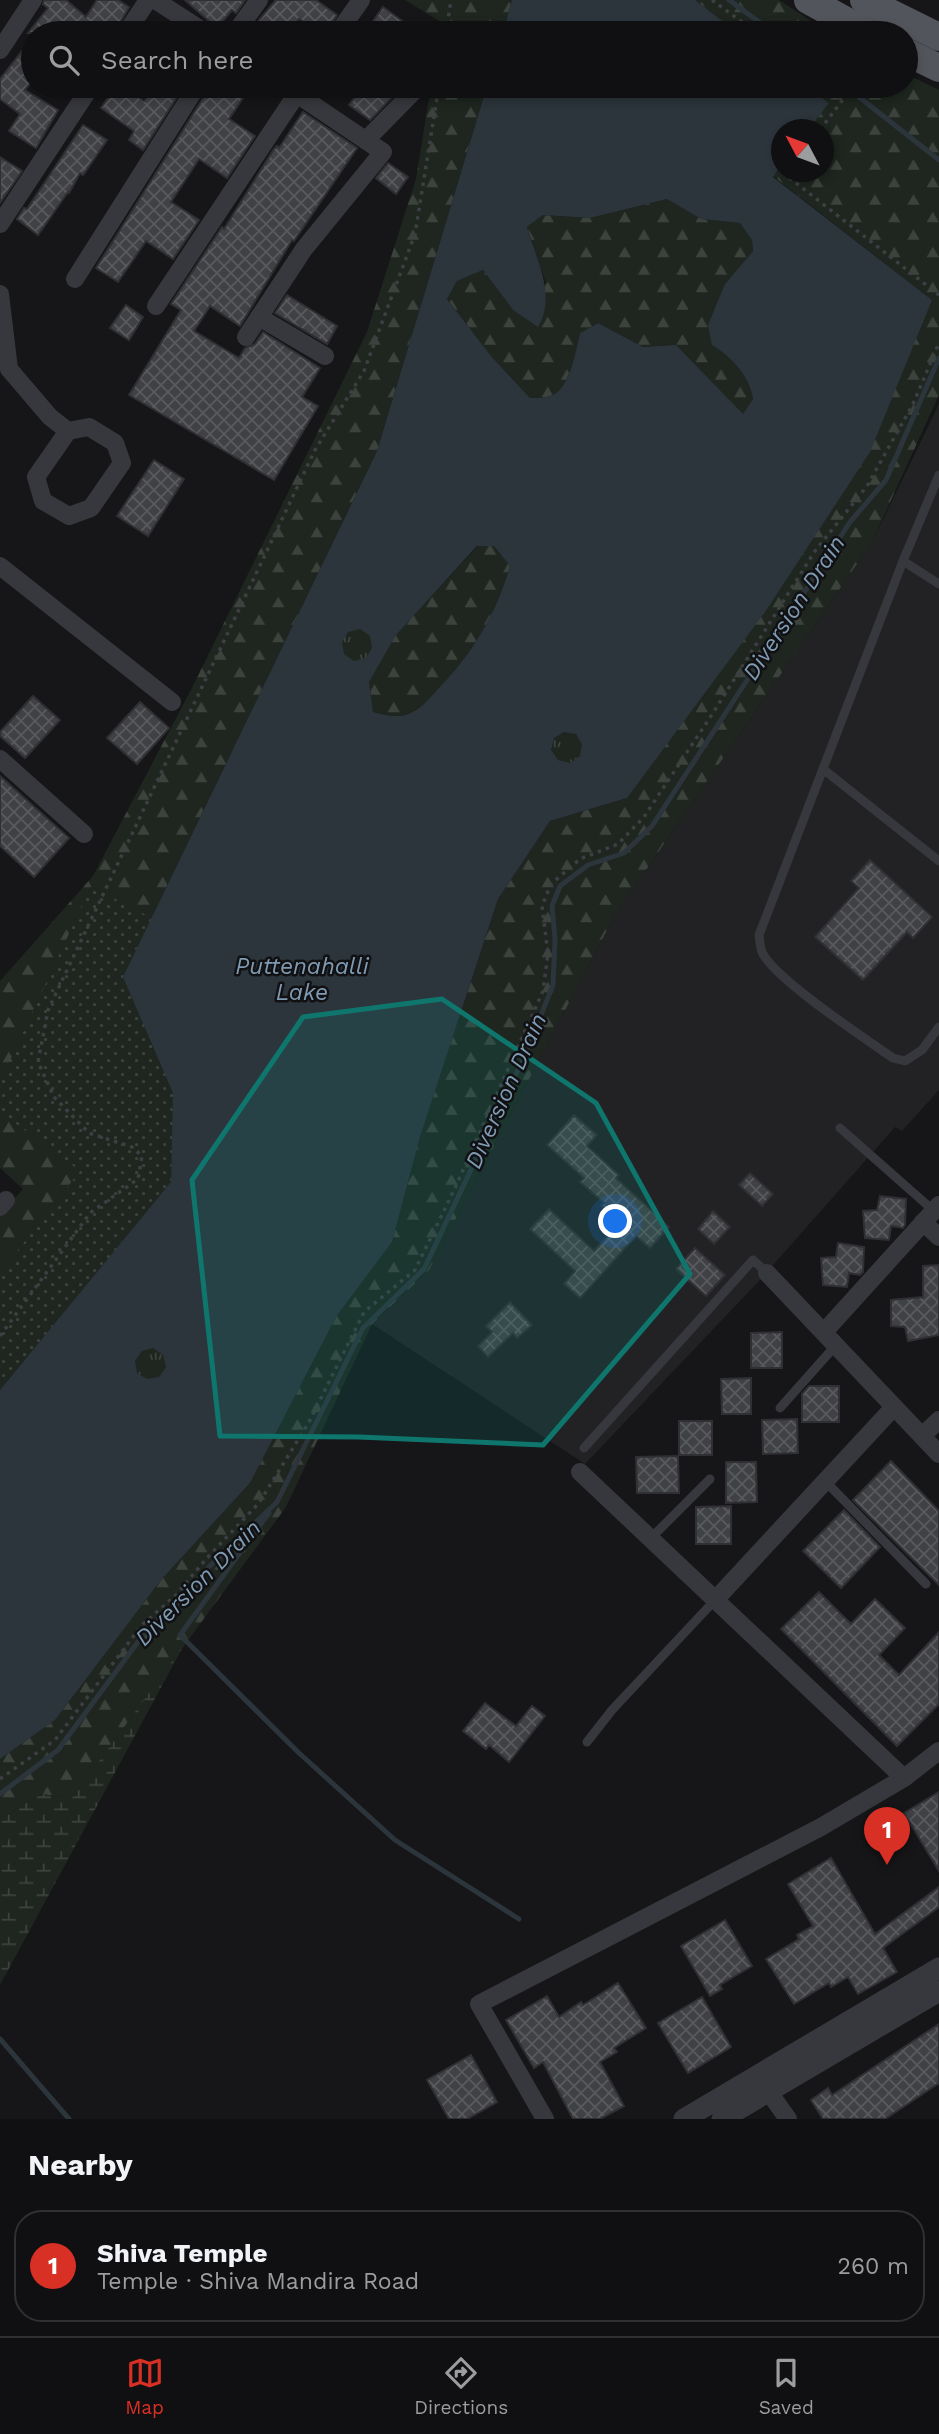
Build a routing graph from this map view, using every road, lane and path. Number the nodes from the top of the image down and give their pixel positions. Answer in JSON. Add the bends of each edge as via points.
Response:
{"nodes":[{"id":1,"x":33,"y":0,"type":"edge"},
{"id":2,"x":148,"y":0,"type":"edge"},
{"id":3,"x":155,"y":0,"type":"edge"},
{"id":4,"x":259,"y":0,"type":"edge"},
{"id":5,"x":361,"y":0,"type":"edge"},
{"id":6,"x":451,"y":0,"type":"edge"},
{"id":7,"x":712,"y":0,"type":"edge"},
{"id":8,"x":808,"y":0,"type":"edge"},
{"id":9,"x":864,"y":0,"type":"edge"},
{"id":10,"x":134,"y":21,"type":"edge"},
{"id":11,"x":187,"y":21,"type":"edge"},
{"id":12,"x":244,"y":21,"type":"edge"},
{"id":13,"x":346,"y":21,"type":"edge"},
{"id":14,"x":448,"y":21,"type":"edge"},
{"id":15,"x":741,"y":21,"type":"edge"},
{"id":16,"x":846,"y":21,"type":"edge"},
{"id":17,"x":907,"y":21,"type":"edge"},
{"id":18,"x":918,"y":27,"type":"edge"},
{"id":19,"x":939,"y":37,"type":"edge"},
{"id":20,"x":0,"y":50,"type":"edge"},
{"id":21,"x":918,"y":58,"type":"edge"},
{"id":22,"x":939,"y":68,"type":"edge"},
{"id":23,"x":83,"y":98,"type":"edge"},
{"id":24,"x":189,"y":98,"type":"edge"},
{"id":25,"x":289,"y":98,"type":"edge"},
{"id":26,"x":309,"y":98,"type":"edge"},
{"id":27,"x":407,"y":98,"type":"edge"},
{"id":28,"x":437,"y":98,"type":"edge"},
{"id":29,"x":844,"y":98,"type":"edge"},
{"id":30,"x":828,"y":119,"type":"edge"},
{"id":31,"x":366,"y":140,"type":"junction"},
{"id":32,"x":795,"y":182,"type":"edge"},
{"id":33,"x":0,"y":224,"type":"edge"},
{"id":34,"x":75,"y":278,"type":"dead end"},
{"id":35,"x":0,"y":294,"type":"edge"},
{"id":36,"x":939,"y":295,"type":"edge"},
{"id":37,"x":156,"y":306,"type":"dead end"},
{"id":38,"x":259,"y":317,"type":"junction"},
{"id":39,"x":246,"y":337,"type":"dead end"},
{"id":40,"x":939,"y":343,"type":"edge"},
{"id":41,"x":325,"y":356,"type":"dead end"},
{"id":42,"x":68,"y":431,"type":"junction"},
{"id":43,"x":939,"y":475,"type":"edge"},
{"id":44,"x":904,"y":561,"type":"junction"},
{"id":45,"x":0,"y":566,"type":"edge"},
{"id":46,"x":939,"y":584,"type":"edge"},
{"id":47,"x":172,"y":702,"type":"dead end"},
{"id":48,"x":0,"y":759,"type":"edge"},
{"id":49,"x":823,"y":769,"type":"junction"},
{"id":50,"x":84,"y":834,"type":"dead end"},
{"id":51,"x":939,"y":861,"type":"edge"},
{"id":52,"x":939,"y":1027,"type":"edge"},
{"id":53,"x":840,"y":1128,"type":"dead end"},
{"id":54,"x":932,"y":1213,"type":"edge"},
{"id":55,"x":939,"y":1237,"type":"edge"},
{"id":56,"x":766,"y":1273,"type":"joint"},
{"id":57,"x":0,"y":1336,"type":"edge"},
{"id":58,"x":830,"y":1338,"type":"junction"},
{"id":59,"x":894,"y":1407,"type":"junction"},
{"id":60,"x":780,"y":1408,"type":"dead end"},
{"id":61,"x":939,"y":1420,"type":"edge"},
{"id":62,"x":922,"y":1436,"type":"junction"},
{"id":63,"x":584,"y":1448,"type":"dead end"},
{"id":64,"x":939,"y":1454,"type":"edge"},
{"id":65,"x":580,"y":1472,"type":"dead end"},
{"id":66,"x":710,"y":1479,"type":"dead end"},
{"id":67,"x":825,"y":1481,"type":"junction"},
{"id":68,"x":651,"y":1538,"type":"junction"},
{"id":69,"x":926,"y":1584,"type":"dead end"},
{"id":70,"x":716,"y":1599,"type":"junction"},
{"id":71,"x":587,"y":1742,"type":"dead end"},
{"id":72,"x":939,"y":1751,"type":"edge"},
{"id":73,"x":904,"y":1778,"type":"junction"},
{"id":74,"x":0,"y":1779,"type":"edge"},
{"id":75,"x":939,"y":1968,"type":"edge"},
{"id":76,"x":939,"y":1991,"type":"edge"},
{"id":77,"x":763,"y":2083,"type":"junction"},
{"id":78,"x":545,"y":2119,"type":"edge"},
{"id":79,"x":684,"y":2119,"type":"edge"},
{"id":80,"x":722,"y":2119,"type":"edge"},
{"id":81,"x":788,"y":2119,"type":"edge"}],
"edges":[{"from":1,"to":20,"type":"street"},
{"from":2,"to":10,"type":"street"},
{"from":3,"to":11,"type":"street"},
{"from":4,"to":12,"type":"street"},
{"from":5,"to":13,"type":"street"},
{"from":6,"to":14,"type":"path"},
{"from":7,"to":15,"type":"path"},
{"from":8,"to":16,"type":"main road"},
{"from":9,"to":17,"type":"main road"},
{"from":18,"to":19,"type":"main road"},
{"from":21,"to":22,"type":"main road"},
{"from":23,"to":33,"type":"street"},
{"from":24,"to":34,"type":"street"},
{"from":25,"to":37,"type":"street"},
{"from":26,"to":31,"type":"street"},
{"from":27,"to":31,"type":"street"},
{"from":28,"to":57,"type":"path","via":[[415,234],[364,371],[315,450],[48,1010],[38,1062],[54,1097],[89,1133],[132,1147],[142,1156],[138,1178],[90,1213]]},
{"from":29,"to":30,"type":"path"},
{"from":31,"to":38,"type":"street","via":[[383,152],[304,249]]},
{"from":32,"to":36,"type":"path"},
{"from":35,"to":42,"type":"street","via":[[9,369]]},
{"from":38,"to":39,"type":"street"},
{"from":38,"to":41,"type":"street"},
{"from":40,"to":74,"type":"path","via":[[913,404],[867,486],[815,551],[644,817],[618,844],[580,859],[551,884],[542,906],[548,954],[543,991],[415,1270],[364,1312],[309,1422],[259,1503],[176,1595],[142,1625],[55,1740]]},
{"from":42,"to":42,"type":"street","via":[[36,477],[43,500],[69,516],[91,508],[122,463],[115,443],[89,427]]},
{"from":43,"to":44,"type":"lane"},
{"from":44,"to":46,"type":"lane"},
{"from":44,"to":49,"type":"lane"},
{"from":45,"to":47,"type":"street"},
{"from":48,"to":50,"type":"street"},
{"from":49,"to":51,"type":"lane"},
{"from":49,"to":52,"type":"lane","via":[[759,936],[762,953],[774,968],[893,1058],[905,1061],[922,1049]]},
{"from":53,"to":54,"type":"lane"},
{"from":54,"to":55,"type":"street"},
{"from":54,"to":58,"type":"street"},
{"from":56,"to":58,"type":"street"},
{"from":56,"to":63,"type":"lane","via":[[753,1260]]},
{"from":58,"to":59,"type":"street"},
{"from":58,"to":60,"type":"lane"},
{"from":59,"to":62,"type":"street"},
{"from":59,"to":67,"type":"street"},
{"from":61,"to":62,"type":"street"},
{"from":62,"to":64,"type":"street"},
{"from":65,"to":68,"type":"street"},
{"from":66,"to":68,"type":"lane"},
{"from":67,"to":69,"type":"lane"},
{"from":67,"to":70,"type":"street"},
{"from":68,"to":70,"type":"street"},
{"from":70,"to":71,"type":"lane"},
{"from":70,"to":73,"type":"street"},
{"from":72,"to":73,"type":"street"},
{"from":73,"to":78,"type":"street","via":[[821,1827],[479,2004]]},
{"from":75,"to":77,"type":"street"},
{"from":76,"to":77,"type":"street"},
{"from":77,"to":79,"type":"street"},
{"from":77,"to":80,"type":"street"},
{"from":77,"to":81,"type":"street"}]}
